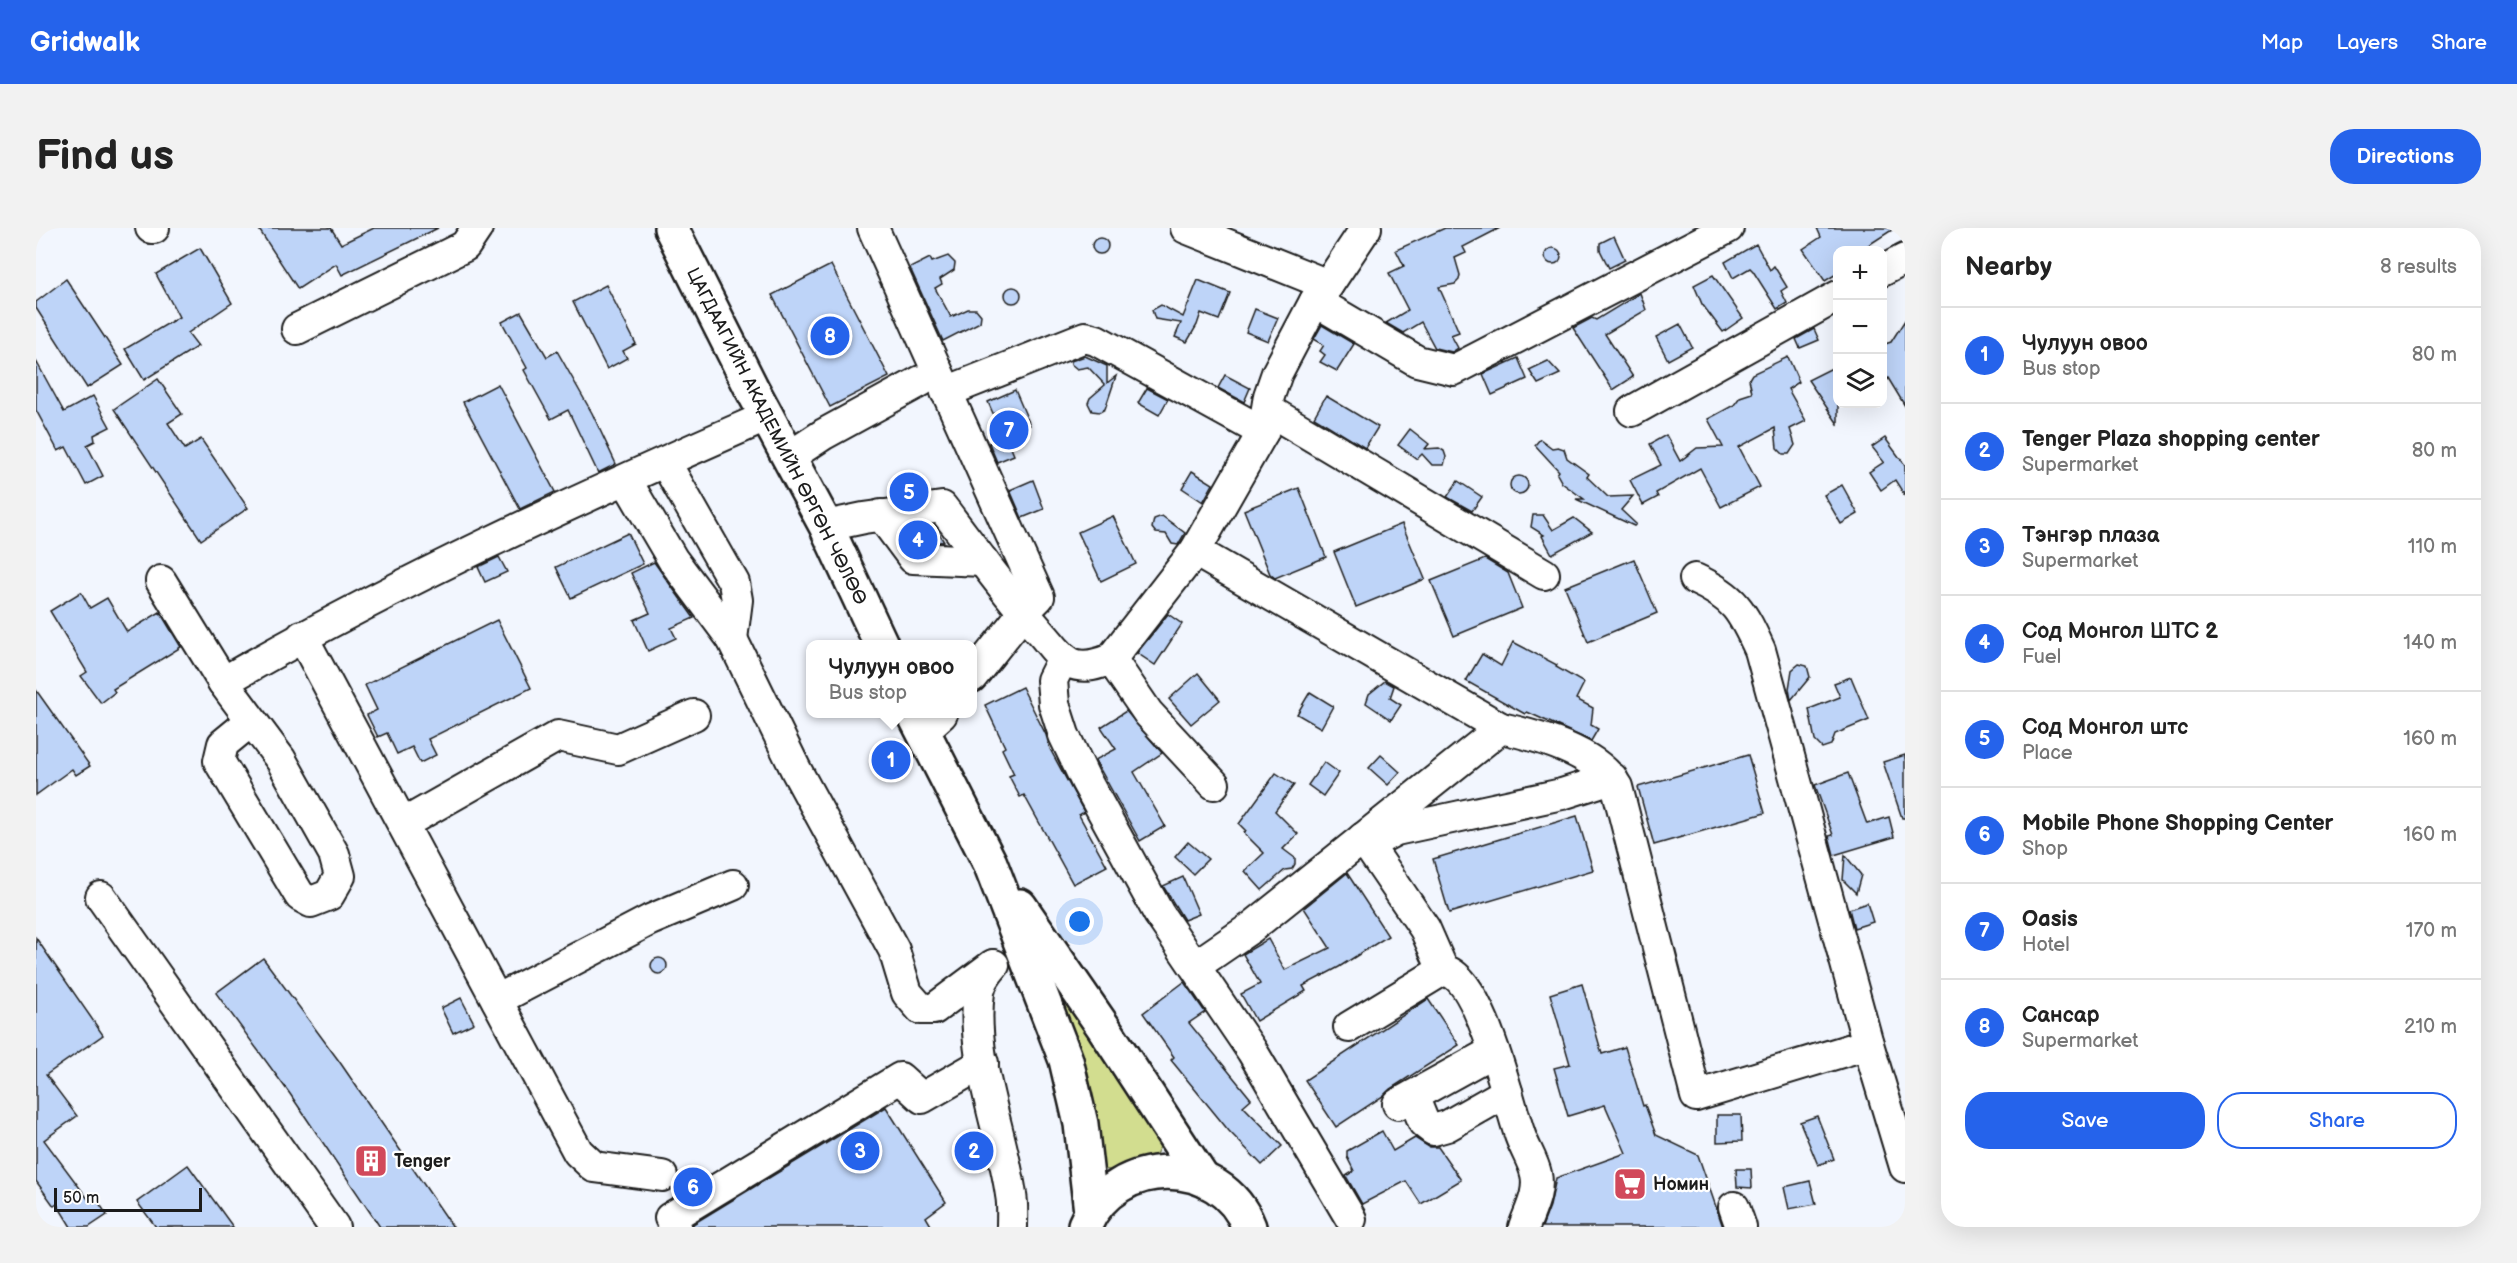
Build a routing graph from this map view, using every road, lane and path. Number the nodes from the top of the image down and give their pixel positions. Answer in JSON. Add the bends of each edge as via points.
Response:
{"nodes":[{"id":1,"x":477,"y":228,"type":"edge"},
{"id":2,"x":671,"y":228,"type":"edge"},
{"id":3,"x":873,"y":228,"type":"edge"},
{"id":4,"x":1186,"y":228,"type":"edge"},
{"id":5,"x":1366,"y":228,"type":"edge"},
{"id":6,"x":1728,"y":228,"type":"edge"},
{"id":7,"x":1905,"y":259,"type":"edge"},
{"id":8,"x":1887,"y":268,"type":"edge"},
{"id":9,"x":1321,"y":293,"type":"junction"},
{"id":10,"x":1833,"y":299,"type":"edge"},
{"id":11,"x":297,"y":329,"type":"dead end"},
{"id":12,"x":933,"y":386,"type":"junction"},
{"id":13,"x":1632,"y":411,"type":"dead end"},
{"id":14,"x":768,"y":416,"type":"junction"},
{"id":15,"x":1265,"y":421,"type":"junction"},
{"id":16,"x":789,"y":457,"type":"junction"},
{"id":17,"x":665,"y":462,"type":"junction"},
{"id":18,"x":626,"y":480,"type":"junction"},
{"id":19,"x":881,"y":515,"type":"junction"},
{"id":20,"x":826,"y":526,"type":"junction"},
{"id":21,"x":1195,"y":551,"type":"junction"},
{"id":22,"x":983,"y":561,"type":"junction"},
{"id":23,"x":1544,"y":574,"type":"dead end"},
{"id":24,"x":1695,"y":579,"type":"dead end"},
{"id":25,"x":161,"y":581,"type":"dead end"},
{"id":26,"x":1023,"y":613,"type":"junction"},
{"id":27,"x":302,"y":636,"type":"junction"},
{"id":28,"x":732,"y":639,"type":"junction"},
{"id":29,"x":879,"y":640,"type":"edge"},
{"id":30,"x":1063,"y":658,"type":"junction"},
{"id":31,"x":1111,"y":659,"type":"junction"},
{"id":32,"x":977,"y":671,"type":"edge"},
{"id":33,"x":223,"y":682,"type":"junction"},
{"id":34,"x":694,"y":715,"type":"dead end"},
{"id":35,"x":926,"y":719,"type":"edge"},
{"id":36,"x":251,"y":721,"type":"junction"},
{"id":37,"x":1501,"y":728,"type":"junction"},
{"id":38,"x":1612,"y":778,"type":"junction"},
{"id":39,"x":1214,"y":784,"type":"dead end"},
{"id":40,"x":403,"y":824,"type":"junction"},
{"id":41,"x":1366,"y":842,"type":"junction"},
{"id":42,"x":990,"y":863,"type":"junction"},
{"id":43,"x":733,"y":885,"type":"dead end"},
{"id":44,"x":101,"y":897,"type":"dead end"},
{"id":45,"x":1020,"y":944,"type":"junction"},
{"id":46,"x":993,"y":965,"type":"junction"},
{"id":47,"x":1195,"y":966,"type":"junction"},
{"id":48,"x":1443,"y":970,"type":"junction"},
{"id":49,"x":497,"y":1000,"type":"junction"},
{"id":50,"x":1349,"y":1028,"type":"dead end"},
{"id":51,"x":1868,"y":1044,"type":"junction"},
{"id":52,"x":1494,"y":1051,"type":"junction"},
{"id":53,"x":983,"y":1064,"type":"junction"},
{"id":54,"x":1507,"y":1092,"type":"junction"},
{"id":55,"x":1905,"y":1167,"type":"edge"},
{"id":56,"x":662,"y":1176,"type":"dead end"},
{"id":57,"x":1202,"y":1178,"type":"junction"},
{"id":58,"x":1087,"y":1219,"type":"edge"},
{"id":59,"x":1351,"y":1220,"type":"dead end"},
{"id":60,"x":334,"y":1227,"type":"edge"},
{"id":61,"x":676,"y":1227,"type":"edge"},
{"id":62,"x":1012,"y":1227,"type":"edge"},
{"id":63,"x":1249,"y":1227,"type":"edge"},
{"id":64,"x":1524,"y":1227,"type":"edge"}],
"edges":[{"from":1,"to":11,"type":"street","via":[[465,246]]},
{"from":2,"to":14,"type":"highway","name":"ЦАГДААГИЙН АКАДЕМИЙН ӨРГӨН ЧӨЛӨӨ"},
{"from":3,"to":12,"type":"street"},
{"from":4,"to":9,"type":"street"},
{"from":5,"to":9,"type":"street"},
{"from":6,"to":9,"type":"street","via":[[1454,370],[1418,361]]},
{"from":7,"to":8,"type":"street"},
{"from":9,"to":15,"type":"street","via":[[1277,373]]},
{"from":10,"to":13,"type":"street"},
{"from":12,"to":15,"type":"street","via":[[1085,337]]},
{"from":12,"to":16,"type":"street","via":[[824,434]]},
{"from":12,"to":26,"type":"street","via":[[1039,597]]},
{"from":14,"to":16,"type":"highway","name":"ЦАГДААГИЙН АКАДЕМИЙН ӨРГӨН ЧӨЛӨӨ"},
{"from":14,"to":17,"type":"street"},
{"from":15,"to":21,"type":"street"},
{"from":15,"to":23,"type":"street"},
{"from":16,"to":20,"type":"highway","name":"ЦАГДААГИЙН АКАДЕМИЙН ӨРГӨН ЧӨЛӨӨ"},
{"from":17,"to":18,"type":"street"},
{"from":17,"to":28,"type":"street","via":[[734,583],[737,600]]},
{"from":18,"to":27,"type":"street"},
{"from":18,"to":28,"type":"street","via":[[673,560]]},
{"from":19,"to":20,"type":"street"},
{"from":19,"to":22,"type":"street","via":[[913,558]]},
{"from":19,"to":22,"type":"street","via":[[942,507]]},
{"from":20,"to":29,"type":"highway","name":"ЦАГДААГИЙН АКАДЕМИЙН ӨРГӨН ЧӨЛӨӨ"},
{"from":21,"to":31,"type":"street"},
{"from":21,"to":37,"type":"street"},
{"from":22,"to":26,"type":"street"},
{"from":24,"to":51,"type":"street","via":[[1720,591],[1745,616],[1760,650]]},
{"from":25,"to":33,"type":"street"},
{"from":26,"to":30,"type":"street"},
{"from":26,"to":32,"type":"street"},
{"from":27,"to":33,"type":"street"},
{"from":27,"to":40,"type":"street"},
{"from":28,"to":46,"type":"street","via":[[796,770],[894,950],[907,993],[921,1009],[934,1009]]},
{"from":30,"to":31,"type":"street","via":[[1084,666]]},
{"from":30,"to":47,"type":"street","via":[[1052,687],[1064,735],[1159,915]]},
{"from":31,"to":39,"type":"street","via":[[1148,713]]},
{"from":33,"to":36,"type":"street"},
{"from":34,"to":40,"type":"street","via":[[618,749],[558,736]]},
{"from":35,"to":42,"type":"highway"},
{"from":36,"to":36,"type":"street","via":[[223,744],[219,761],[300,896],[311,902],[329,895],[340,876],[334,854],[280,760]]},
{"from":37,"to":38,"type":"street","via":[[1549,741],[1598,765]]},
{"from":37,"to":41,"type":"street"},
{"from":38,"to":41,"type":"street","via":[[1562,794],[1395,830]]},
{"from":38,"to":51,"type":"street","via":[[1696,1096]]},
{"from":40,"to":49,"type":"street"},
{"from":41,"to":47,"type":"street"},
{"from":41,"to":48,"type":"street","via":[[1425,929]]},
{"from":42,"to":45,"type":"highway"},
{"from":42,"to":57,"type":"highway"},
{"from":43,"to":49,"type":"street","via":[[650,920]]},
{"from":44,"to":60,"type":"street"},
{"from":45,"to":46,"type":"street"},
{"from":45,"to":58,"type":"highway","via":[[1066,1060],[1082,1124]]},
{"from":46,"to":53,"type":"street","via":[[979,992]]},
{"from":47,"to":59,"type":"street","via":[[1252,1052]]},
{"from":48,"to":50,"type":"street"},
{"from":48,"to":52,"type":"street","via":[[1456,976],[1473,1000]]},
{"from":49,"to":56,"type":"street","via":[[578,1152],[594,1167]]},
{"from":51,"to":55,"type":"street"},
{"from":52,"to":54,"type":"street"},
{"from":52,"to":54,"type":"street","via":[[1406,1100],[1433,1130]]},
{"from":53,"to":61,"type":"street","via":[[922,1098],[900,1078],[670,1218]]},
{"from":53,"to":62,"type":"street","via":[[1011,1197]]},
{"from":54,"to":64,"type":"street","via":[[1536,1174],[1538,1192]]},
{"from":57,"to":58,"type":"highway","via":[[1172,1171],[1141,1175],[1112,1189]]},
{"from":57,"to":63,"type":"highway","via":[[1229,1196]]}]}
